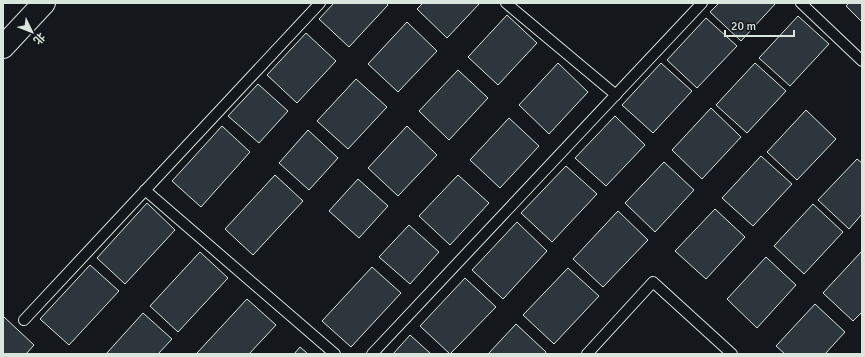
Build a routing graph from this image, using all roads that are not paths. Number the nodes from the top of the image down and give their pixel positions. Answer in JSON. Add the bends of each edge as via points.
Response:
{"nodes":[{"id":1,"x":44,"y":3,"type":"edge"},
{"id":2,"x":320,"y":3,"type":"edge"},
{"id":3,"x":506,"y":3,"type":"edge"},
{"id":4,"x":702,"y":3,"type":"edge"},
{"id":5,"x":802,"y":3,"type":"edge"},
{"id":6,"x":3,"y":47,"type":"edge"},
{"id":7,"x":862,"y":61,"type":"edge"},
{"id":8,"x":616,"y":95,"type":"junction"},
{"id":9,"x":145,"y":190,"type":"junction"},
{"id":10,"x":24,"y":320,"type":"dead end"},
{"id":11,"x":335,"y":354,"type":"edge"},
{"id":12,"x":372,"y":354,"type":"edge"},
{"id":13,"x":587,"y":354,"type":"edge"},
{"id":14,"x":732,"y":354,"type":"edge"}],
"edges":[{"from":1,"to":6,"type":"main road"},
{"from":2,"to":9,"type":"lane"},
{"from":3,"to":8,"type":"lane"},
{"from":4,"to":8,"type":"lane"},
{"from":5,"to":7,"type":"lane"},
{"from":8,"to":12,"type":"lane"},
{"from":9,"to":10,"type":"lane"},
{"from":9,"to":11,"type":"lane"},
{"from":13,"to":14,"type":"lane","via":[[653,282]]}]}
